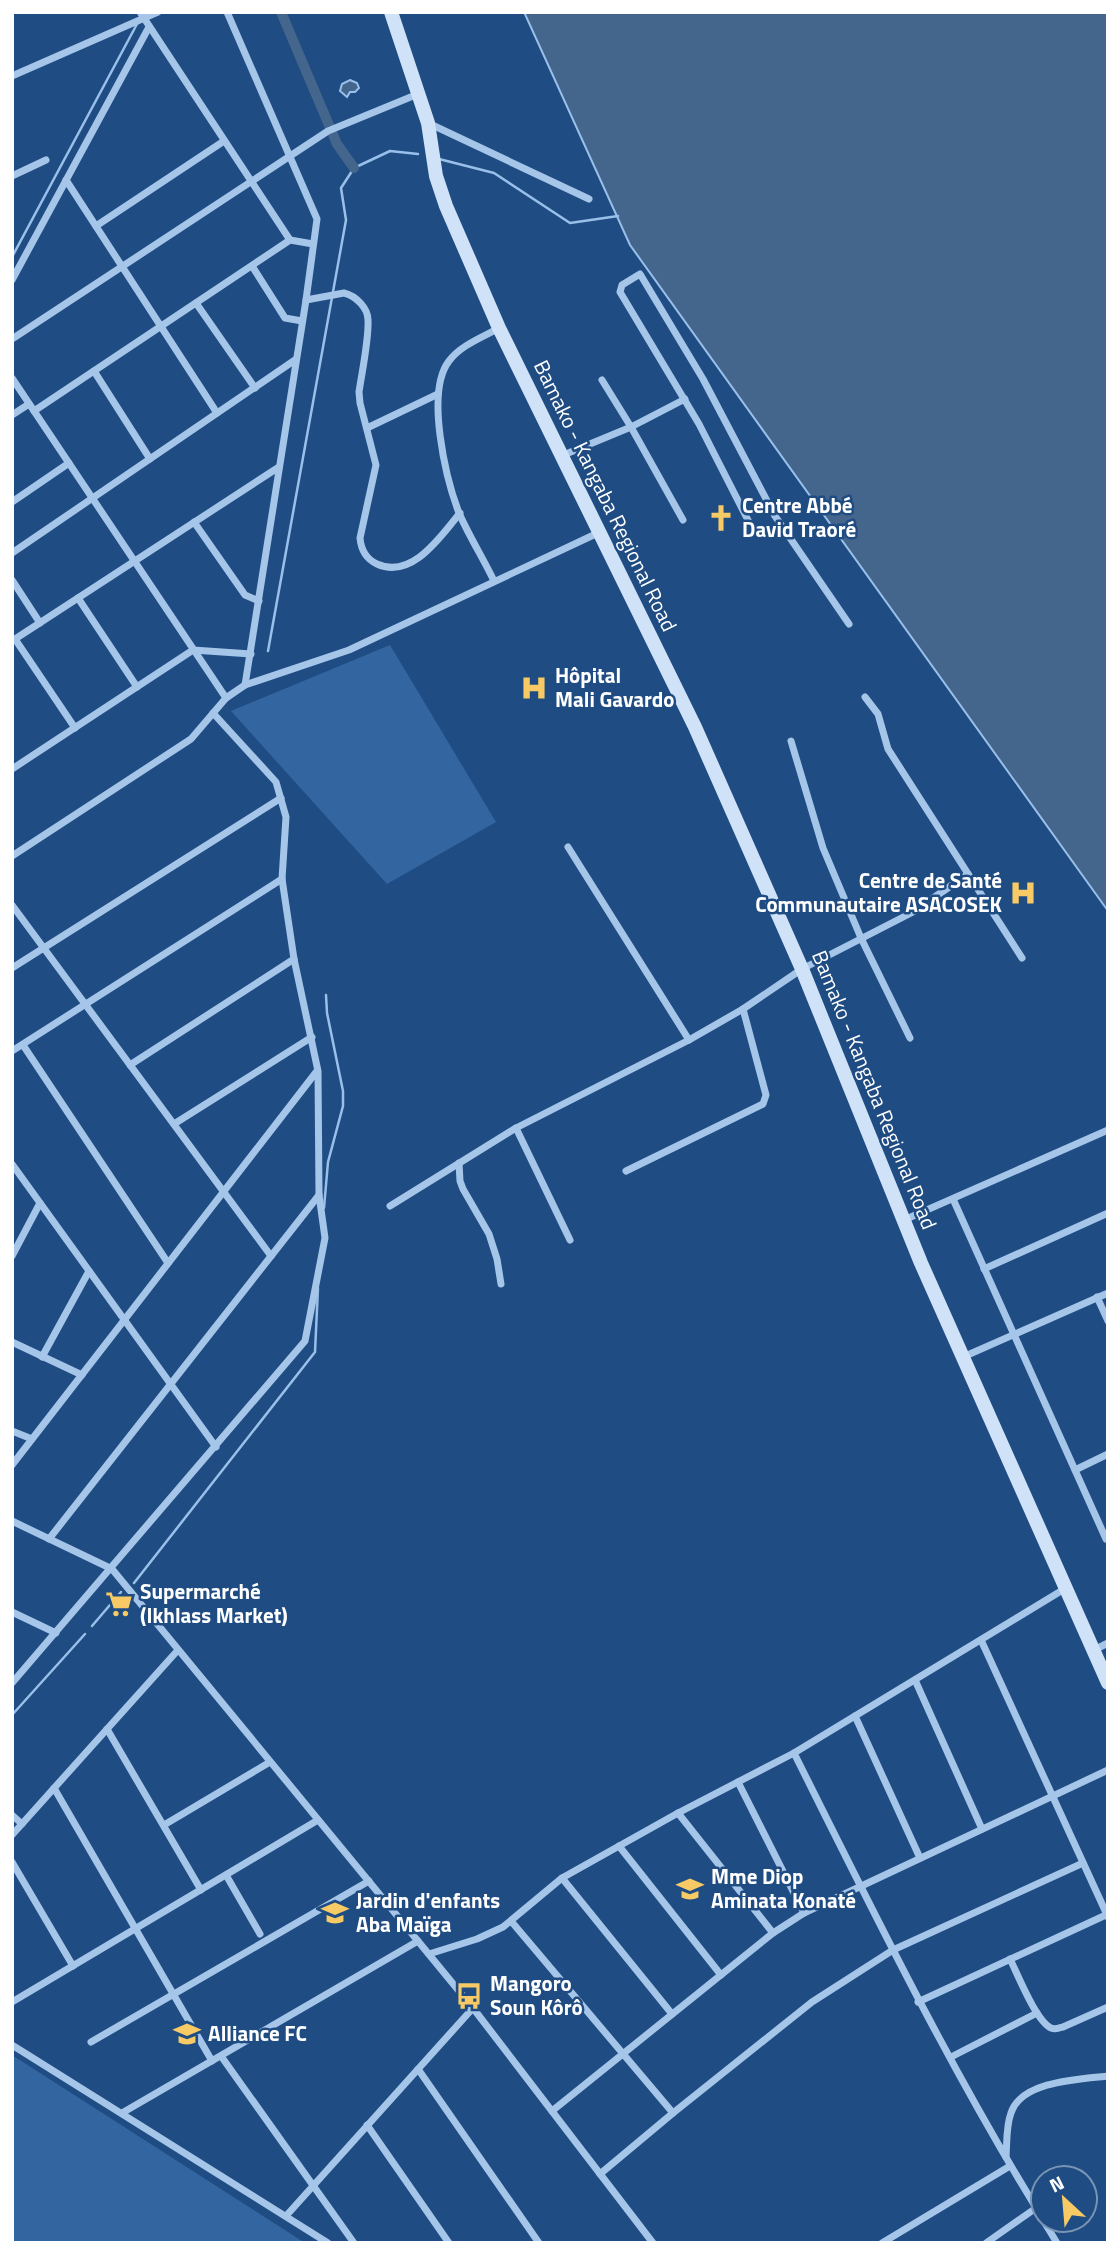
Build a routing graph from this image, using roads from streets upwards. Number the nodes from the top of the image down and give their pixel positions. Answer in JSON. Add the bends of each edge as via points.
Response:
{"nodes":[{"id":1,"x":158,"y":12,"type":"edge"},
{"id":2,"x":227,"y":12,"type":"edge"},
{"id":3,"x":391,"y":12,"type":"edge"},
{"id":4,"x":142,"y":15,"type":"edge"},
{"id":5,"x":149,"y":27,"type":"junction"},
{"id":6,"x":12,"y":76,"type":"edge"},
{"id":7,"x":418,"y":94,"type":"junction"},
{"id":8,"x":428,"y":123,"type":"junction"},
{"id":9,"x":225,"y":141,"type":"junction"},
{"id":10,"x":290,"y":156,"type":"junction"},
{"id":11,"x":46,"y":160,"type":"dead end"},
{"id":12,"x":12,"y":176,"type":"edge"},
{"id":13,"x":66,"y":180,"type":"junction"},
{"id":14,"x":251,"y":182,"type":"junction"},
{"id":15,"x":589,"y":199,"type":"dead end"},
{"id":16,"x":96,"y":226,"type":"junction"},
{"id":17,"x":290,"y":240,"type":"junction"},
{"id":18,"x":313,"y":244,"type":"junction"},
{"id":19,"x":252,"y":266,"type":"junction"},
{"id":20,"x":122,"y":267,"type":"junction"},
{"id":21,"x":12,"y":280,"type":"edge"},
{"id":22,"x":306,"y":300,"type":"junction"},
{"id":23,"x":196,"y":303,"type":"junction"},
{"id":24,"x":302,"y":321,"type":"junction"},
{"id":25,"x":161,"y":327,"type":"junction"},
{"id":26,"x":499,"y":328,"type":"junction"},
{"id":27,"x":12,"y":339,"type":"edge"},
{"id":28,"x":296,"y":360,"type":"junction"},
{"id":29,"x":94,"y":372,"type":"junction"},
{"id":30,"x":12,"y":378,"type":"edge"},
{"id":31,"x":602,"y":380,"type":"dead end"},
{"id":32,"x":255,"y":388,"type":"junction"},
{"id":33,"x":438,"y":394,"type":"junction"},
{"id":34,"x":685,"y":399,"type":"junction"},
{"id":35,"x":29,"y":404,"type":"junction"},
{"id":36,"x":34,"y":411,"type":"junction"},
{"id":37,"x":217,"y":413,"type":"junction"},
{"id":38,"x":12,"y":415,"type":"edge"},
{"id":39,"x":631,"y":427,"type":"junction"},
{"id":40,"x":367,"y":429,"type":"junction"},
{"id":41,"x":561,"y":456,"type":"junction"},
{"id":42,"x":150,"y":459,"type":"junction"},
{"id":43,"x":69,"y":463,"type":"junction"},
{"id":44,"x":279,"y":467,"type":"junction"},
{"id":45,"x":92,"y":498,"type":"junction"},
{"id":46,"x":12,"y":502,"type":"edge"},
{"id":47,"x":460,"y":513,"type":"junction"},
{"id":48,"x":682,"y":520,"type":"dead end"},
{"id":49,"x":194,"y":522,"type":"junction"},
{"id":50,"x":752,"y":528,"type":"dead end"},
{"id":51,"x":600,"y":532,"type":"junction"},
{"id":52,"x":12,"y":552,"type":"edge"},
{"id":53,"x":134,"y":561,"type":"junction"},
{"id":54,"x":12,"y":580,"type":"edge"},
{"id":55,"x":494,"y":581,"type":"junction"},
{"id":56,"x":78,"y":598,"type":"junction"},
{"id":57,"x":259,"y":601,"type":"junction"},
{"id":58,"x":40,"y":623,"type":"junction"},
{"id":59,"x":849,"y":624,"type":"dead end"},
{"id":60,"x":14,"y":640,"type":"edge"},
{"id":61,"x":193,"y":650,"type":"junction"},
{"id":62,"x":251,"y":654,"type":"junction"},
{"id":63,"x":246,"y":685,"type":"junction"},
{"id":64,"x":137,"y":687,"type":"junction"},
{"id":65,"x":865,"y":697,"type":"dead end"},
{"id":66,"x":226,"y":698,"type":"junction"},
{"id":67,"x":213,"y":713,"type":"junction"},
{"id":68,"x":75,"y":728,"type":"junction"},
{"id":69,"x":791,"y":741,"type":"dead end"},
{"id":70,"x":14,"y":765,"type":"edge"},
{"id":71,"x":281,"y":798,"type":"junction"},
{"id":72,"x":568,"y":847,"type":"dead end"},
{"id":73,"x":12,"y":856,"type":"edge"},
{"id":74,"x":968,"y":874,"type":"junction"},
{"id":75,"x":282,"y":879,"type":"junction"},
{"id":76,"x":12,"y":905,"type":"edge"},
{"id":77,"x":861,"y":938,"type":"junction"},
{"id":78,"x":44,"y":948,"type":"junction"},
{"id":79,"x":294,"y":958,"type":"junction"},
{"id":80,"x":1022,"y":958,"type":"dead end"},
{"id":81,"x":12,"y":968,"type":"edge"},
{"id":82,"x":802,"y":969,"type":"junction"},
{"id":83,"x":85,"y":1004,"type":"junction"},
{"id":84,"x":743,"y":1009,"type":"junction"},
{"id":85,"x":312,"y":1037,"type":"junction"},
{"id":86,"x":911,"y":1038,"type":"dead end"},
{"id":87,"x":689,"y":1040,"type":"junction"},
{"id":88,"x":23,"y":1045,"type":"junction"},
{"id":89,"x":12,"y":1051,"type":"edge"},
{"id":90,"x":130,"y":1065,"type":"junction"},
{"id":91,"x":318,"y":1071,"type":"junction"},
{"id":92,"x":174,"y":1124,"type":"junction"},
{"id":93,"x":516,"y":1128,"type":"junction"},
{"id":94,"x":1108,"y":1130,"type":"edge"},
{"id":95,"x":459,"y":1163,"type":"junction"},
{"id":96,"x":12,"y":1164,"type":"edge"},
{"id":97,"x":626,"y":1171,"type":"dead end"},
{"id":98,"x":224,"y":1192,"type":"junction"},
{"id":99,"x":320,"y":1195,"type":"junction"},
{"id":100,"x":953,"y":1199,"type":"junction"},
{"id":101,"x":40,"y":1203,"type":"junction"},
{"id":102,"x":390,"y":1206,"type":"dead end"},
{"id":103,"x":1108,"y":1213,"type":"edge"},
{"id":104,"x":904,"y":1220,"type":"junction"},
{"id":105,"x":570,"y":1240,"type":"dead end"},
{"id":106,"x":12,"y":1256,"type":"edge"},
{"id":107,"x":271,"y":1256,"type":"junction"},
{"id":108,"x":168,"y":1263,"type":"junction"},
{"id":109,"x":984,"y":1269,"type":"junction"},
{"id":110,"x":89,"y":1270,"type":"junction"},
{"id":111,"x":501,"y":1284,"type":"dead end"},
{"id":112,"x":1108,"y":1293,"type":"edge"},
{"id":113,"x":1097,"y":1297,"type":"junction"},
{"id":114,"x":124,"y":1320,"type":"junction"},
{"id":115,"x":1108,"y":1321,"type":"edge"},
{"id":116,"x":1014,"y":1335,"type":"junction"},
{"id":117,"x":12,"y":1342,"type":"edge"},
{"id":118,"x":43,"y":1357,"type":"junction"},
{"id":119,"x":963,"y":1357,"type":"junction"},
{"id":120,"x":82,"y":1375,"type":"junction"},
{"id":121,"x":170,"y":1384,"type":"junction"},
{"id":122,"x":12,"y":1431,"type":"edge"},
{"id":123,"x":32,"y":1439,"type":"junction"},
{"id":124,"x":216,"y":1447,"type":"junction"},
{"id":125,"x":1108,"y":1454,"type":"edge"},
{"id":126,"x":12,"y":1465,"type":"edge"},
{"id":127,"x":1074,"y":1470,"type":"junction"},
{"id":128,"x":12,"y":1521,"type":"edge"},
{"id":129,"x":49,"y":1539,"type":"junction"},
{"id":130,"x":1106,"y":1539,"type":"dead end"},
{"id":131,"x":111,"y":1569,"type":"junction"},
{"id":132,"x":1067,"y":1587,"type":"junction"},
{"id":133,"x":12,"y":1612,"type":"edge"},
{"id":134,"x":56,"y":1633,"type":"junction"},
{"id":135,"x":981,"y":1640,"type":"junction"},
{"id":136,"x":1108,"y":1643,"type":"edge"},
{"id":137,"x":178,"y":1650,"type":"junction"},
{"id":138,"x":1094,"y":1650,"type":"junction"},
{"id":139,"x":915,"y":1680,"type":"junction"},
{"id":140,"x":12,"y":1683,"type":"edge"},
{"id":141,"x":1108,"y":1683,"type":"edge"},
{"id":142,"x":855,"y":1716,"type":"junction"},
{"id":143,"x":107,"y":1729,"type":"junction"},
{"id":144,"x":794,"y":1753,"type":"junction"},
{"id":145,"x":270,"y":1762,"type":"junction"},
{"id":146,"x":1108,"y":1770,"type":"edge"},
{"id":147,"x":738,"y":1782,"type":"junction"},
{"id":148,"x":54,"y":1788,"type":"junction"},
{"id":149,"x":1052,"y":1796,"type":"junction"},
{"id":150,"x":678,"y":1813,"type":"junction"},
{"id":151,"x":12,"y":1815,"type":"edge"},
{"id":152,"x":318,"y":1820,"type":"junction"},
{"id":153,"x":22,"y":1824,"type":"junction"},
{"id":154,"x":164,"y":1825,"type":"junction"},
{"id":155,"x":982,"y":1829,"type":"junction"},
{"id":156,"x":12,"y":1835,"type":"edge"},
{"id":157,"x":619,"y":1846,"type":"junction"},
{"id":158,"x":920,"y":1858,"type":"junction"},
{"id":159,"x":12,"y":1862,"type":"edge"},
{"id":160,"x":1083,"y":1863,"type":"junction"},
{"id":161,"x":226,"y":1875,"type":"junction"},
{"id":162,"x":562,"y":1878,"type":"junction"},
{"id":163,"x":369,"y":1881,"type":"junction"},
{"id":164,"x":861,"y":1886,"type":"junction"},
{"id":165,"x":201,"y":1890,"type":"junction"},
{"id":166,"x":804,"y":1913,"type":"junction"},
{"id":167,"x":1107,"y":1915,"type":"edge"},
{"id":168,"x":511,"y":1921,"type":"junction"},
{"id":169,"x":136,"y":1928,"type":"junction"},
{"id":170,"x":773,"y":1933,"type":"junction"},
{"id":171,"x":260,"y":1934,"type":"dead end"},
{"id":172,"x":418,"y":1941,"type":"junction"},
{"id":173,"x":893,"y":1950,"type":"junction"},
{"id":174,"x":429,"y":1954,"type":"junction"},
{"id":175,"x":1010,"y":1959,"type":"junction"},
{"id":176,"x":73,"y":1965,"type":"junction"},
{"id":177,"x":721,"y":1975,"type":"junction"},
{"id":178,"x":174,"y":1994,"type":"junction"},
{"id":179,"x":12,"y":2002,"type":"edge"},
{"id":180,"x":918,"y":2002,"type":"junction"},
{"id":181,"x":1108,"y":2007,"type":"edge"},
{"id":182,"x":473,"y":2008,"type":"junction"},
{"id":183,"x":1037,"y":2013,"type":"junction"},
{"id":184,"x":672,"y":2014,"type":"junction"},
{"id":185,"x":91,"y":2042,"type":"dead end"},
{"id":186,"x":12,"y":2045,"type":"edge"},
{"id":187,"x":623,"y":2054,"type":"junction"},
{"id":188,"x":221,"y":2056,"type":"junction"},
{"id":189,"x":951,"y":2057,"type":"junction"},
{"id":190,"x":212,"y":2061,"type":"junction"},
{"id":191,"x":418,"y":2069,"type":"junction"},
{"id":192,"x":1108,"y":2076,"type":"edge"},
{"id":193,"x":552,"y":2111,"type":"junction"},
{"id":194,"x":122,"y":2113,"type":"junction"},
{"id":195,"x":673,"y":2113,"type":"junction"},
{"id":196,"x":367,"y":2125,"type":"junction"},
{"id":197,"x":1008,"y":2163,"type":"junction"},
{"id":198,"x":600,"y":2175,"type":"junction"},
{"id":199,"x":313,"y":2186,"type":"junction"},
{"id":200,"x":1029,"y":2197,"type":"edge"},
{"id":201,"x":1029,"y":2213,"type":"edge"},
{"id":202,"x":286,"y":2216,"type":"junction"},
{"id":203,"x":328,"y":2243,"type":"edge"},
{"id":204,"x":354,"y":2243,"type":"edge"},
{"id":205,"x":449,"y":2243,"type":"edge"},
{"id":206,"x":539,"y":2243,"type":"edge"},
{"id":207,"x":653,"y":2243,"type":"edge"},
{"id":208,"x":882,"y":2243,"type":"edge"},
{"id":209,"x":986,"y":2243,"type":"edge"}],
"edges":[{"from":1,"to":4,"type":"street"},
{"from":2,"to":10,"type":"street"},
{"from":3,"to":7,"type":"street","name":"Bamako - Kangaba Regional Road"},
{"from":4,"to":5,"type":"street"},
{"from":4,"to":6,"type":"street"},
{"from":5,"to":9,"type":"street"},
{"from":5,"to":13,"type":"street"},
{"from":7,"to":8,"type":"street","name":"Bamako - Kangaba Regional Road"},
{"from":7,"to":10,"type":"street","via":[[328,131]]},
{"from":8,"to":15,"type":"street"},
{"from":8,"to":26,"type":"street","name":"Bamako - Kangaba Regional Road","via":[[446,206]]},
{"from":9,"to":14,"type":"street"},
{"from":9,"to":16,"type":"street"},
{"from":10,"to":14,"type":"street"},
{"from":10,"to":18,"type":"street","via":[[317,219]]},
{"from":11,"to":12,"type":"street"},
{"from":13,"to":16,"type":"street"},
{"from":13,"to":21,"type":"street"},
{"from":14,"to":17,"type":"street"},
{"from":14,"to":20,"type":"street"},
{"from":16,"to":20,"type":"street"},
{"from":17,"to":18,"type":"street"},
{"from":17,"to":19,"type":"street"},
{"from":18,"to":22,"type":"street"},
{"from":19,"to":23,"type":"street"},
{"from":19,"to":24,"type":"street","via":[[285,318]]},
{"from":20,"to":25,"type":"street"},
{"from":20,"to":27,"type":"street"},
{"from":22,"to":24,"type":"street"},
{"from":22,"to":40,"type":"street","via":[[344,293],[366,311],[369,319],[359,402]]},
{"from":23,"to":25,"type":"street"},
{"from":23,"to":32,"type":"street"},
{"from":24,"to":28,"type":"street"},
{"from":25,"to":29,"type":"street"},
{"from":25,"to":37,"type":"street"},
{"from":26,"to":33,"type":"street","via":[[450,360]]},
{"from":26,"to":41,"type":"street","name":"Bamako - Kangaba Regional Road"},
{"from":28,"to":32,"type":"street"},
{"from":28,"to":44,"type":"street"},
{"from":29,"to":36,"type":"street"},
{"from":29,"to":42,"type":"street"},
{"from":30,"to":35,"type":"street"},
{"from":31,"to":39,"type":"street"},
{"from":32,"to":37,"type":"street"},
{"from":33,"to":40,"type":"street"},
{"from":33,"to":47,"type":"street","via":[[441,443]]},
{"from":34,"to":39,"type":"street"},
{"from":34,"to":50,"type":"street"},
{"from":34,"to":59,"type":"street","via":[[620,292],[622,285],[640,274],[703,379],[775,516]]},
{"from":35,"to":36,"type":"street"},
{"from":35,"to":38,"type":"street"},
{"from":36,"to":43,"type":"street"},
{"from":37,"to":42,"type":"street"},
{"from":39,"to":41,"type":"street"},
{"from":39,"to":48,"type":"street"},
{"from":40,"to":47,"type":"street","via":[[376,465],[359,538],[368,558],[386,567],[408,563],[432,547]]},
{"from":41,"to":51,"type":"street","name":"Bamako - Kangaba Regional Road"},
{"from":42,"to":45,"type":"street"},
{"from":43,"to":45,"type":"street"},
{"from":43,"to":46,"type":"street"},
{"from":44,"to":49,"type":"street"},
{"from":44,"to":57,"type":"street"},
{"from":45,"to":52,"type":"street"},
{"from":45,"to":53,"type":"street"},
{"from":47,"to":55,"type":"street"},
{"from":49,"to":53,"type":"street"},
{"from":49,"to":57,"type":"street","via":[[245,595]]},
{"from":51,"to":55,"type":"street"},
{"from":51,"to":82,"type":"street","name":"Bamako - Kangaba Regional Road","via":[[695,727]]},
{"from":53,"to":56,"type":"street"},
{"from":53,"to":61,"type":"street"},
{"from":54,"to":58,"type":"street"},
{"from":55,"to":63,"type":"street","via":[[349,650]]},
{"from":56,"to":58,"type":"street"},
{"from":56,"to":64,"type":"street"},
{"from":57,"to":62,"type":"street"},
{"from":58,"to":60,"type":"street"},
{"from":60,"to":68,"type":"street"},
{"from":61,"to":62,"type":"street"},
{"from":61,"to":64,"type":"street"},
{"from":61,"to":66,"type":"street"},
{"from":62,"to":63,"type":"street"},
{"from":63,"to":66,"type":"street"},
{"from":64,"to":68,"type":"street"},
{"from":65,"to":74,"type":"street","via":[[878,714],[888,749]]},
{"from":66,"to":67,"type":"street"},
{"from":67,"to":71,"type":"street","via":[[276,782]]},
{"from":67,"to":73,"type":"street","via":[[191,739]]},
{"from":68,"to":70,"type":"street"},
{"from":69,"to":77,"type":"street","via":[[822,848]]},
{"from":71,"to":75,"type":"street","via":[[286,817]]},
{"from":71,"to":78,"type":"street"},
{"from":72,"to":87,"type":"street"},
{"from":74,"to":77,"type":"street","via":[[914,912]]},
{"from":74,"to":80,"type":"street"},
{"from":75,"to":79,"type":"street"},
{"from":75,"to":83,"type":"street"},
{"from":76,"to":78,"type":"street"},
{"from":77,"to":82,"type":"street"},
{"from":77,"to":86,"type":"street"},
{"from":78,"to":81,"type":"street"},
{"from":78,"to":83,"type":"street"},
{"from":79,"to":85,"type":"street"},
{"from":79,"to":90,"type":"street"},
{"from":82,"to":84,"type":"street"},
{"from":82,"to":104,"type":"street","name":"Bamako - Kangaba Regional Road"},
{"from":83,"to":88,"type":"street"},
{"from":83,"to":90,"type":"street"},
{"from":84,"to":87,"type":"street"},
{"from":84,"to":97,"type":"street","via":[[766,1095],[763,1104]]},
{"from":85,"to":91,"type":"street"},
{"from":85,"to":92,"type":"street"},
{"from":87,"to":93,"type":"street"},
{"from":88,"to":89,"type":"street"},
{"from":88,"to":108,"type":"street"},
{"from":90,"to":92,"type":"street"},
{"from":91,"to":98,"type":"street"},
{"from":91,"to":99,"type":"street"},
{"from":92,"to":98,"type":"street"},
{"from":93,"to":95,"type":"street"},
{"from":93,"to":105,"type":"street"},
{"from":94,"to":100,"type":"street"},
{"from":95,"to":102,"type":"street"},
{"from":95,"to":111,"type":"street","via":[[463,1189],[493,1245]]},
{"from":96,"to":101,"type":"street"},
{"from":98,"to":107,"type":"street"},
{"from":98,"to":108,"type":"street"},
{"from":99,"to":107,"type":"street"},
{"from":99,"to":124,"type":"street","via":[[325,1238],[305,1341]]},
{"from":100,"to":104,"type":"street"},
{"from":100,"to":109,"type":"street"},
{"from":101,"to":106,"type":"street"},
{"from":101,"to":110,"type":"street"},
{"from":103,"to":109,"type":"street"},
{"from":104,"to":119,"type":"street","name":"Bamako - Kangaba Regional Road"},
{"from":107,"to":121,"type":"street"},
{"from":108,"to":114,"type":"street"},
{"from":109,"to":116,"type":"street"},
{"from":110,"to":114,"type":"street"},
{"from":110,"to":118,"type":"street"},
{"from":112,"to":113,"type":"street"},
{"from":113,"to":115,"type":"street"},
{"from":113,"to":116,"type":"street"},
{"from":114,"to":120,"type":"street"},
{"from":114,"to":121,"type":"street"},
{"from":116,"to":119,"type":"street"},
{"from":116,"to":127,"type":"street"},
{"from":117,"to":118,"type":"street"},
{"from":118,"to":120,"type":"street"},
{"from":119,"to":132,"type":"street","name":"Bamako - Kangaba Regional Road"},
{"from":120,"to":123,"type":"street"},
{"from":121,"to":124,"type":"street"},
{"from":121,"to":129,"type":"street"},
{"from":122,"to":123,"type":"street"},
{"from":123,"to":126,"type":"street"},
{"from":124,"to":131,"type":"street"},
{"from":125,"to":127,"type":"street"},
{"from":127,"to":130,"type":"street"},
{"from":128,"to":129,"type":"street"},
{"from":129,"to":131,"type":"street"},
{"from":131,"to":134,"type":"street"},
{"from":131,"to":137,"type":"street"},
{"from":132,"to":135,"type":"street"},
{"from":132,"to":138,"type":"street","name":"Bamako - Kangaba Regional Road"},
{"from":133,"to":134,"type":"street"},
{"from":134,"to":140,"type":"street"},
{"from":135,"to":139,"type":"street"},
{"from":135,"to":149,"type":"street"},
{"from":136,"to":138,"type":"street"},
{"from":137,"to":143,"type":"street"},
{"from":137,"to":145,"type":"street"},
{"from":138,"to":141,"type":"street","name":"Bamako - Kangaba Regional Road"},
{"from":139,"to":142,"type":"street"},
{"from":139,"to":155,"type":"street"},
{"from":142,"to":144,"type":"street"},
{"from":142,"to":158,"type":"street"},
{"from":143,"to":148,"type":"street"},
{"from":143,"to":154,"type":"street"},
{"from":144,"to":147,"type":"street"},
{"from":144,"to":164,"type":"street"},
{"from":145,"to":152,"type":"street"},
{"from":145,"to":154,"type":"street"},
{"from":146,"to":149,"type":"street"},
{"from":147,"to":150,"type":"street"},
{"from":147,"to":166,"type":"street"},
{"from":148,"to":153,"type":"street"},
{"from":148,"to":169,"type":"street"},
{"from":149,"to":155,"type":"street"},
{"from":149,"to":160,"type":"street"},
{"from":150,"to":157,"type":"street"},
{"from":150,"to":170,"type":"street"},
{"from":151,"to":153,"type":"street"},
{"from":152,"to":161,"type":"street"},
{"from":152,"to":163,"type":"street"},
{"from":153,"to":156,"type":"street"},
{"from":154,"to":165,"type":"street"},
{"from":155,"to":158,"type":"street"},
{"from":157,"to":162,"type":"street"},
{"from":157,"to":177,"type":"street"},
{"from":158,"to":164,"type":"street"},
{"from":159,"to":176,"type":"street"},
{"from":160,"to":167,"type":"street"},
{"from":160,"to":173,"type":"street"},
{"from":161,"to":165,"type":"street"},
{"from":161,"to":171,"type":"street"},
{"from":162,"to":168,"type":"street"},
{"from":162,"to":184,"type":"street"},
{"from":163,"to":172,"type":"street"},
{"from":163,"to":178,"type":"street"},
{"from":164,"to":166,"type":"street"},
{"from":164,"to":173,"type":"street"},
{"from":165,"to":169,"type":"street"},
{"from":166,"to":170,"type":"street"},
{"from":167,"to":175,"type":"street"},
{"from":168,"to":174,"type":"street","via":[[477,1939]]},
{"from":168,"to":187,"type":"street"},
{"from":169,"to":176,"type":"street"},
{"from":169,"to":178,"type":"street"},
{"from":170,"to":177,"type":"street"},
{"from":172,"to":174,"type":"street"},
{"from":172,"to":188,"type":"street"},
{"from":173,"to":180,"type":"street"},
{"from":173,"to":195,"type":"street","via":[[813,2002]]},
{"from":174,"to":182,"type":"street"},
{"from":175,"to":180,"type":"street"},
{"from":175,"to":183,"type":"street"},
{"from":176,"to":179,"type":"street"},
{"from":177,"to":184,"type":"street"},
{"from":178,"to":185,"type":"street"},
{"from":178,"to":190,"type":"street"},
{"from":180,"to":189,"type":"street"},
{"from":181,"to":183,"type":"street","via":[[1055,2029]]},
{"from":182,"to":191,"type":"street"},
{"from":182,"to":193,"type":"street"},
{"from":183,"to":189,"type":"street"},
{"from":184,"to":187,"type":"street"},
{"from":186,"to":194,"type":"street"},
{"from":187,"to":193,"type":"street"},
{"from":187,"to":195,"type":"street"},
{"from":188,"to":190,"type":"street"},
{"from":188,"to":199,"type":"street"},
{"from":189,"to":197,"type":"street"},
{"from":190,"to":194,"type":"street"},
{"from":191,"to":196,"type":"street"},
{"from":191,"to":206,"type":"street"},
{"from":192,"to":197,"type":"street","via":[[1041,2086],[1021,2100],[1011,2111]]},
{"from":193,"to":198,"type":"street"},
{"from":194,"to":202,"type":"street"},
{"from":195,"to":198,"type":"street"},
{"from":196,"to":199,"type":"street"},
{"from":196,"to":205,"type":"street"},
{"from":197,"to":200,"type":"street"},
{"from":197,"to":208,"type":"street"},
{"from":198,"to":207,"type":"street"},
{"from":199,"to":202,"type":"street"},
{"from":199,"to":204,"type":"street"},
{"from":201,"to":209,"type":"street"},
{"from":202,"to":203,"type":"street"}]}
